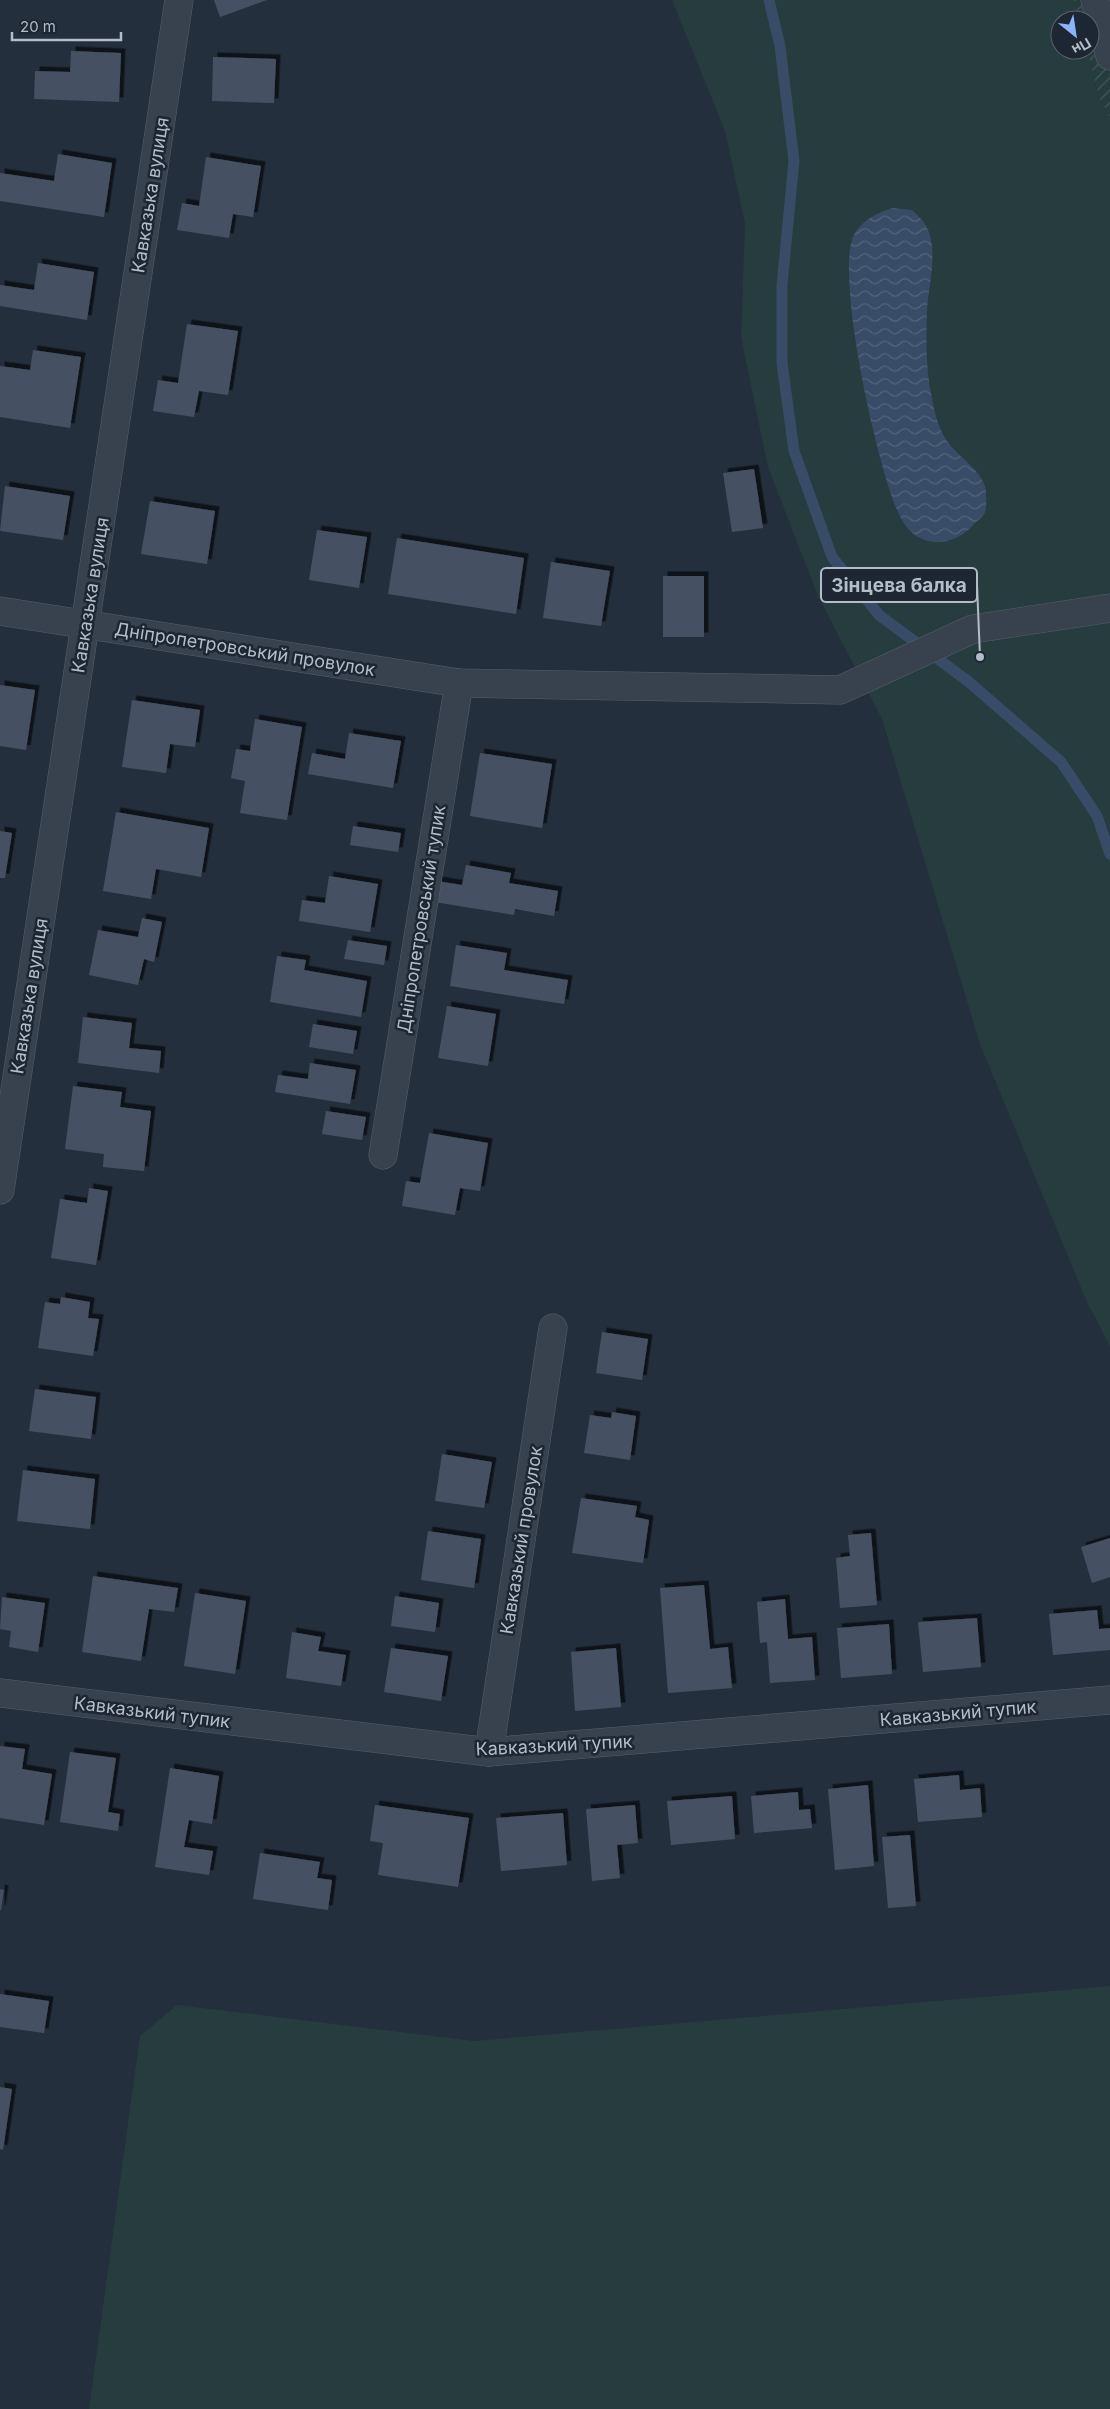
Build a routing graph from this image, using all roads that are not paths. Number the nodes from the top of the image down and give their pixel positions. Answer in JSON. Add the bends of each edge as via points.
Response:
{"nodes":[{"id":1,"x":180,"y":0,"type":"edge"},
{"id":2,"x":1095,"y":0,"type":"edge"},
{"id":3,"x":1110,"y":56,"type":"edge"},
{"id":4,"x":1110,"y":608,"type":"edge"},
{"id":5,"x":0,"y":611,"type":"edge"},
{"id":6,"x":85,"y":623,"type":"junction"},
{"id":7,"x":459,"y":683,"type":"junction"},
{"id":8,"x":383,"y":1155,"type":"dead end"},
{"id":9,"x":0,"y":1190,"type":"edge"},
{"id":10,"x":553,"y":1328,"type":"dead end"},
{"id":11,"x":0,"y":1693,"type":"edge"},
{"id":12,"x":1110,"y":1700,"type":"edge"},
{"id":13,"x":489,"y":1752,"type":"junction"}],
"edges":[{"from":1,"to":6,"type":"street","name":"Кавказька вулиця"},
{"from":2,"to":3,"type":"street"},
{"from":4,"to":7,"type":"street","name":"Дніпропетровський провулок","via":[[973,629],[840,690]]},
{"from":5,"to":6,"type":"street","name":"Дніпропетровський провулок"},
{"from":6,"to":7,"type":"street","name":"Дніпропетровський провулок"},
{"from":6,"to":9,"type":"street","name":"Кавказька вулиця"},
{"from":7,"to":8,"type":"street","name":"Дніпропетровський тупик"},
{"from":10,"to":13,"type":"street","name":"Кавказький провулок"},
{"from":11,"to":13,"type":"street","name":"Кавказький тупик"},
{"from":12,"to":13,"type":"street","name":"Кавказький тупик"}]}
